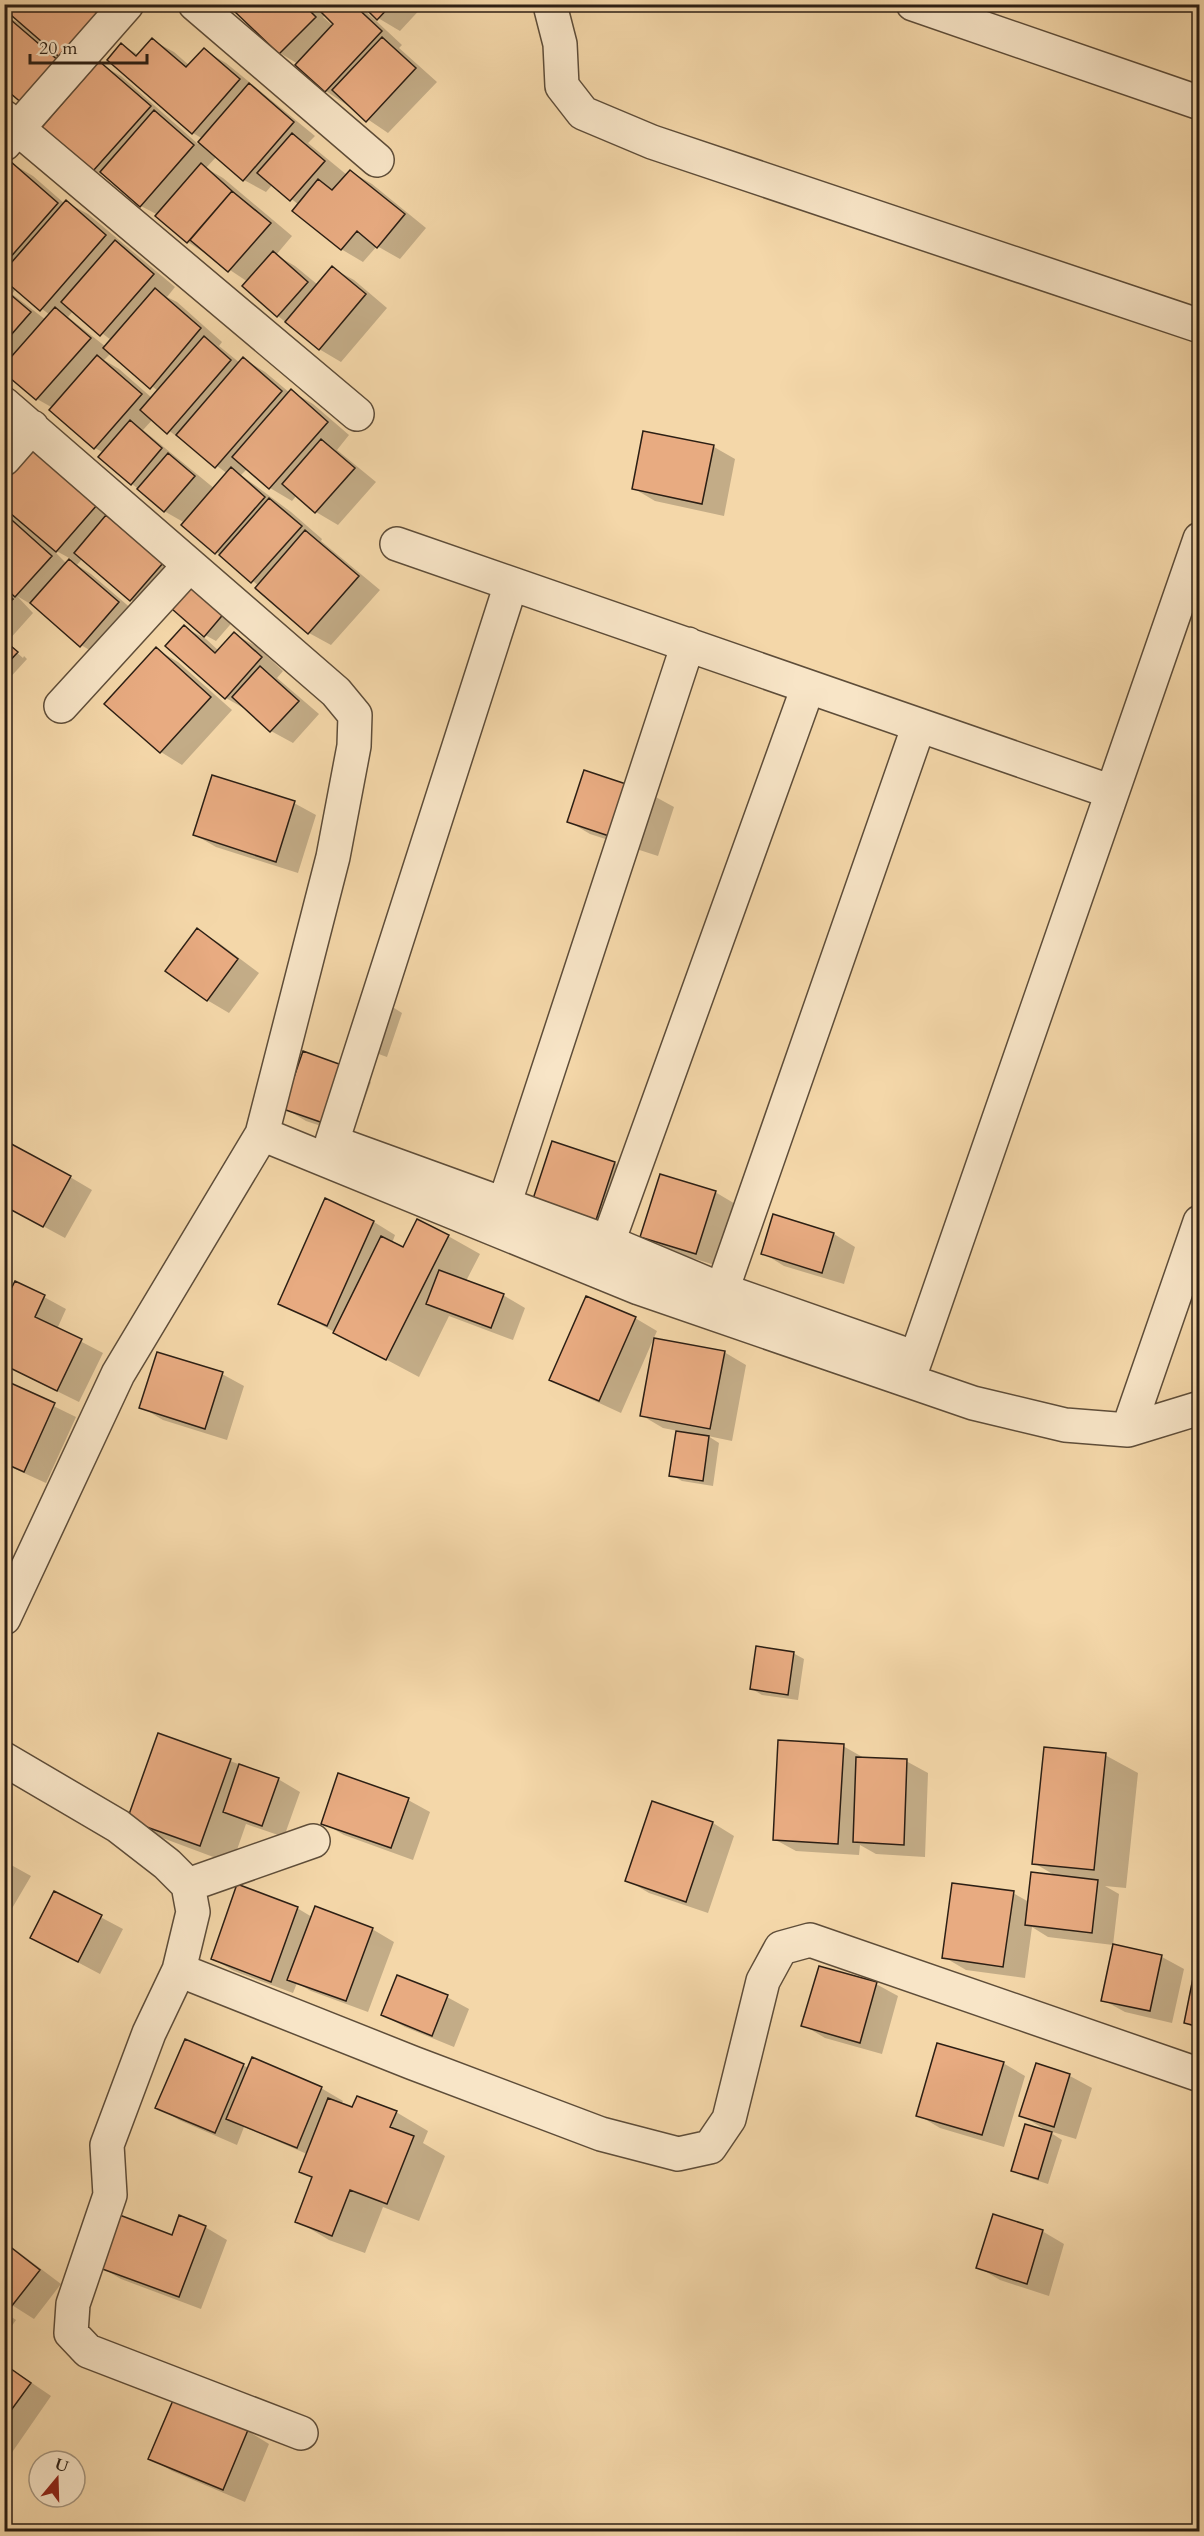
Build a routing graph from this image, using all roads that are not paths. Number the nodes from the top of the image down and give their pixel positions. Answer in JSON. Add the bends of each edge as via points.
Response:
{"nodes":[{"id":1,"x":127,"y":4,"type":"edge"},
{"id":2,"x":195,"y":4,"type":"edge"},
{"id":3,"x":913,"y":4,"type":"edge"},
{"id":4,"x":549,"y":6,"type":"edge"},
{"id":5,"x":1200,"y":103,"type":"edge"},
{"id":6,"x":9,"y":130,"type":"edge"},
{"id":7,"x":377,"y":160,"type":"dead end"},
{"id":8,"x":1200,"y":326,"type":"edge"},
{"id":9,"x":4,"y":405,"type":"edge"},
{"id":10,"x":357,"y":414,"type":"dead end"},
{"id":11,"x":32,"y":427,"type":"junction"},
{"id":12,"x":4,"y":459,"type":"edge"},
{"id":13,"x":1200,"y":539,"type":"edge"},
{"id":14,"x":397,"y":544,"type":"dead end"},
{"id":15,"x":189,"y":566,"type":"junction"},
{"id":16,"x":511,"y":584,"type":"junction"},
{"id":17,"x":688,"y":644,"type":"junction"},
{"id":18,"x":808,"y":687,"type":"junction"},
{"id":19,"x":61,"y":706,"type":"dead end"},
{"id":20,"x":919,"y":725,"type":"junction"},
{"id":21,"x":1112,"y":792,"type":"junction"},
{"id":22,"x":262,"y":1134,"type":"junction"},
{"id":23,"x":504,"y":1205,"type":"junction"},
{"id":24,"x":1200,"y":1222,"type":"edge"},
{"id":25,"x":608,"y":1242,"type":"junction"},
{"id":26,"x":722,"y":1290,"type":"junction"},
{"id":27,"x":912,"y":1369,"type":"junction"},
{"id":28,"x":1200,"y":1408,"type":"edge"},
{"id":29,"x":1128,"y":1430,"type":"junction"},
{"id":30,"x":4,"y":1618,"type":"edge"},
{"id":31,"x":4,"y":1759,"type":"edge"},
{"id":32,"x":313,"y":1841,"type":"dead end"},
{"id":33,"x":188,"y":1885,"type":"junction"},
{"id":34,"x":179,"y":1970,"type":"junction"},
{"id":35,"x":1200,"y":2075,"type":"edge"},
{"id":36,"x":301,"y":2433,"type":"dead end"}],
"edges":[{"from":1,"to":6,"type":"street"},
{"from":2,"to":7,"type":"street"},
{"from":3,"to":5,"type":"street"},
{"from":4,"to":8,"type":"street","via":[[560,44],[562,86],[583,114],[652,142]]},
{"from":6,"to":10,"type":"street"},
{"from":9,"to":11,"type":"street"},
{"from":11,"to":12,"type":"street"},
{"from":11,"to":15,"type":"street"},
{"from":13,"to":21,"type":"street"},
{"from":14,"to":16,"type":"street"},
{"from":15,"to":19,"type":"street"},
{"from":15,"to":22,"type":"street","via":[[336,692],[355,715],[354,747],[333,857]]},
{"from":16,"to":17,"type":"street"},
{"from":16,"to":23,"type":"street","via":[[332,1142]]},
{"from":17,"to":18,"type":"street"},
{"from":17,"to":23,"type":"street"},
{"from":18,"to":20,"type":"street"},
{"from":18,"to":25,"type":"street"},
{"from":20,"to":21,"type":"street"},
{"from":20,"to":26,"type":"street"},
{"from":21,"to":27,"type":"street"},
{"from":22,"to":27,"type":"street","via":[[639,1288]]},
{"from":22,"to":30,"type":"street","via":[[118,1374]]},
{"from":23,"to":25,"type":"street"},
{"from":24,"to":29,"type":"street"},
{"from":25,"to":26,"type":"street"},
{"from":26,"to":27,"type":"street"},
{"from":27,"to":29,"type":"street","via":[[973,1403],[1065,1425]]},
{"from":28,"to":29,"type":"street"},
{"from":31,"to":33,"type":"street","via":[[118,1826]]},
{"from":32,"to":33,"type":"street"},
{"from":33,"to":34,"type":"street","via":[[193,1912]]},
{"from":34,"to":35,"type":"street","via":[[590,2129],[678,2154],[710,2147],[729,2120],[763,1981],[781,1948],[810,1940]]},
{"from":34,"to":36,"type":"street","via":[[149,2033],[107,2145],[110,2195],[73,2304],[70,2333],[88,2351]]}]}
